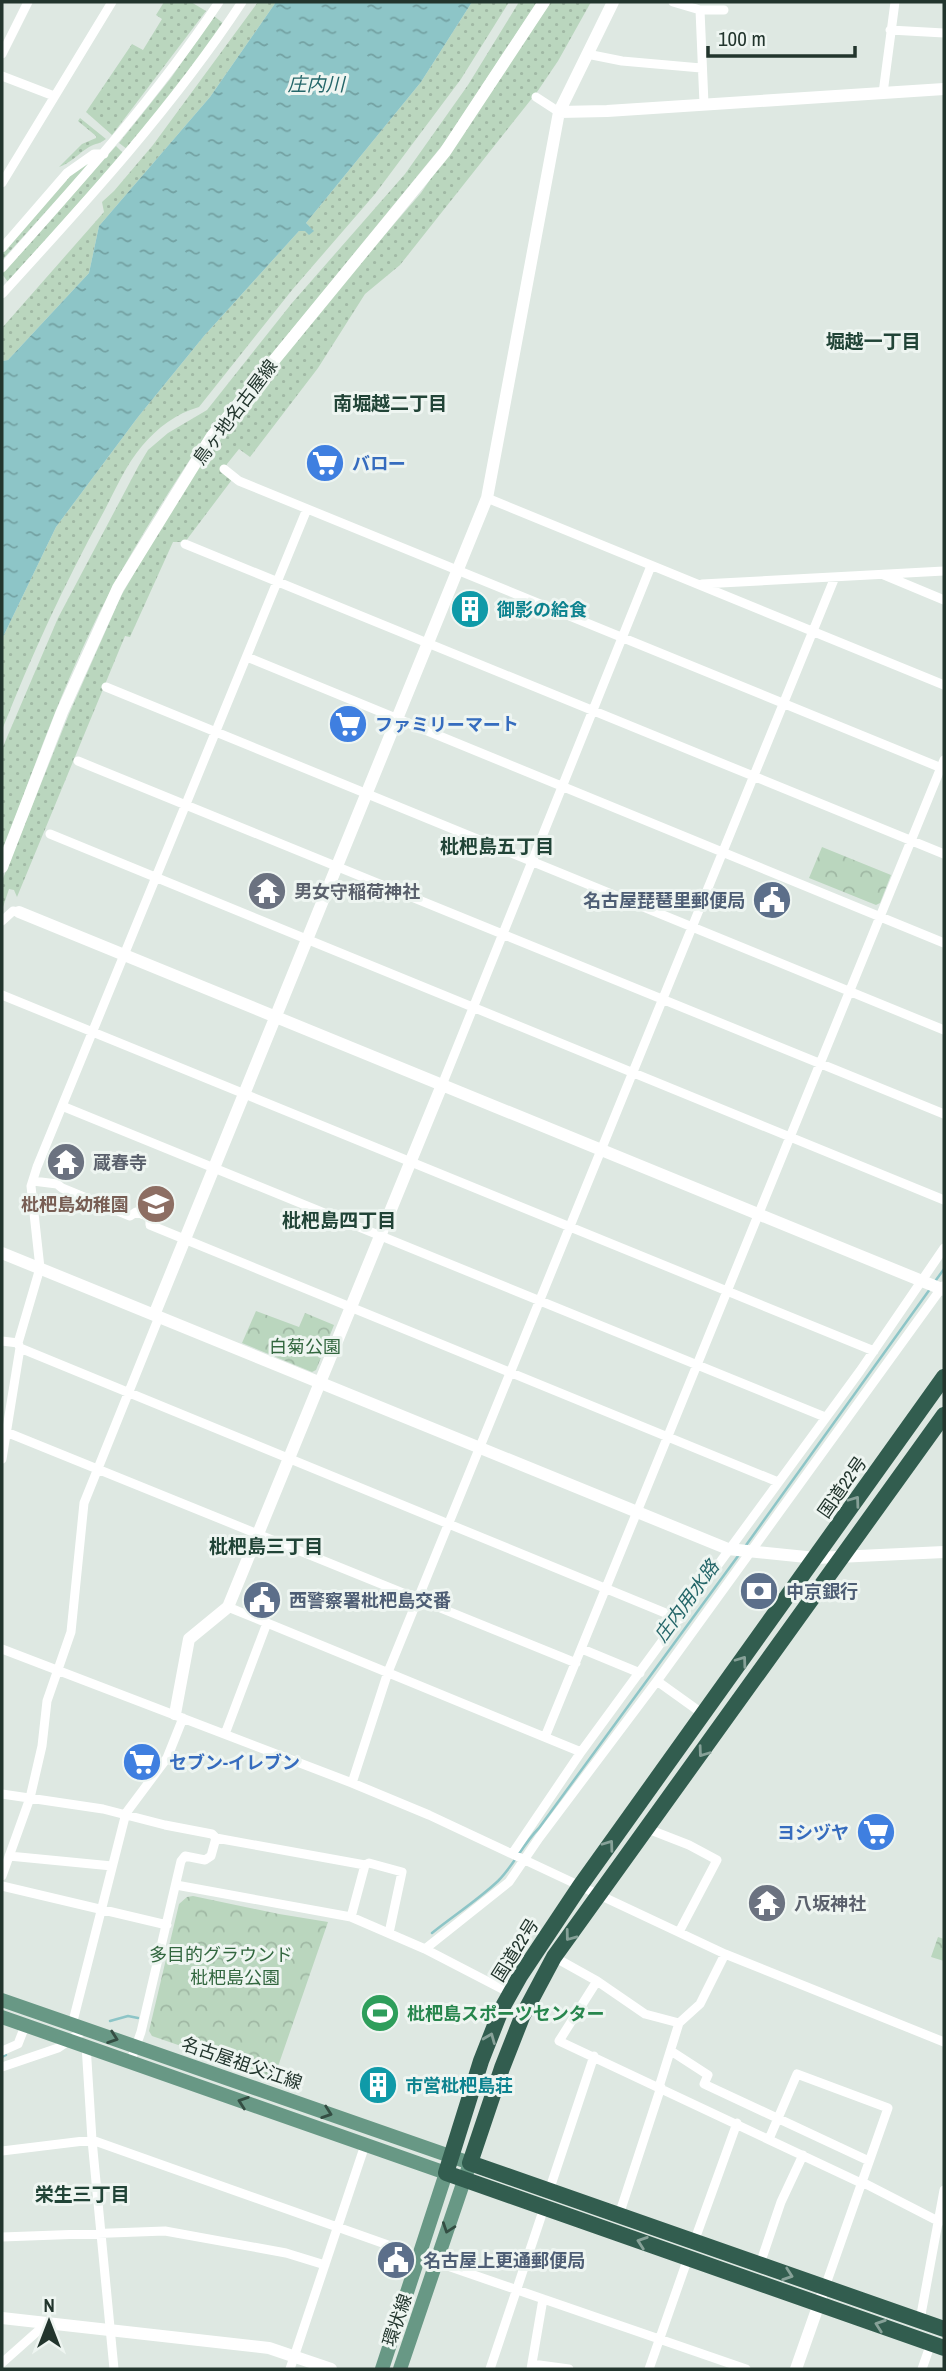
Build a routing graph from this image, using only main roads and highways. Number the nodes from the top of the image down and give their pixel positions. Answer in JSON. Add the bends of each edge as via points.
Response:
{"nodes":[{"id":1,"x":944,"y":1377,"type":"edge"},
{"id":2,"x":944,"y":1415,"type":"edge"},
{"id":3,"x":2,"y":2000,"type":"edge"},
{"id":4,"x":2,"y":2017,"type":"edge"},
{"id":5,"x":450,"y":2156,"type":"junction"},
{"id":6,"x":470,"y":2163,"type":"junction"},
{"id":7,"x":446,"y":2173,"type":"junction"},
{"id":8,"x":464,"y":2181,"type":"junction"},
{"id":9,"x":944,"y":2329,"type":"edge"},
{"id":10,"x":937,"y":2345,"type":"edge"},
{"id":11,"x":382,"y":2369,"type":"edge"},
{"id":12,"x":400,"y":2369,"type":"edge"}],
"edges":[{"from":5,"to":1,"type":"highway","name":"国道22号","one_way":true,"via":[[481,2061],[510,1993],[580,1886]]},
{"from":2,"to":6,"type":"highway","name":"国道22号","one_way":true,"via":[[554,1958],[522,2017]]},
{"from":3,"to":5,"type":"main road","name":"名古屋祖父江線","one_way":true},
{"from":7,"to":4,"type":"main road","name":"名古屋祖父江線","one_way":true},
{"from":5,"to":6,"type":"main road","name":"名古屋祖父江線"},
{"from":5,"to":7,"type":"highway","name":"国道22号"},
{"from":6,"to":8,"type":"main road","name":"環状線"},
{"from":6,"to":9,"type":"highway","one_way":true},
{"from":7,"to":8,"type":"highway"},
{"from":7,"to":11,"type":"main road","name":"環状線"},
{"from":10,"to":8,"type":"highway","one_way":true},
{"from":8,"to":12,"type":"main road","name":"環状線","one_way":true}]}
